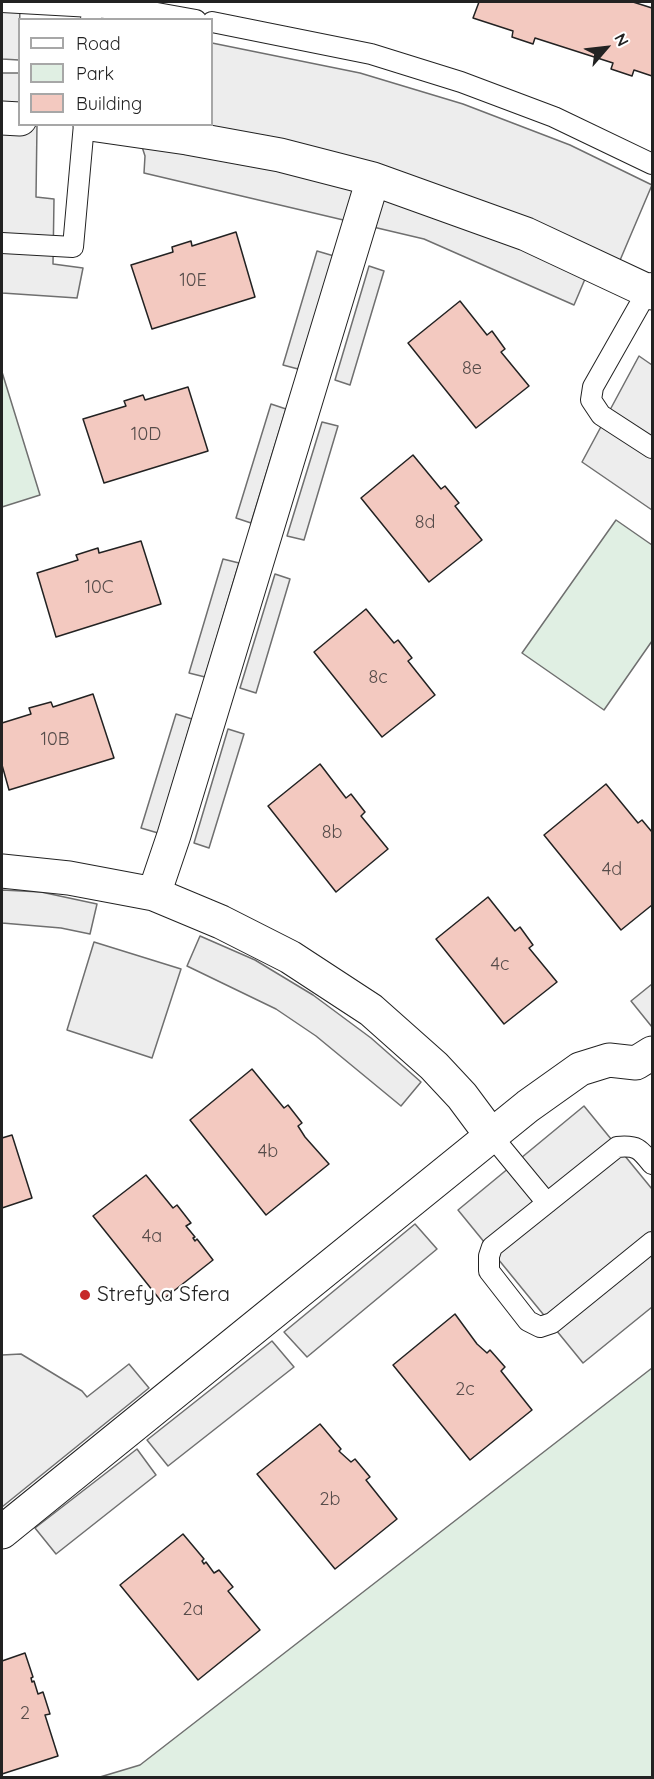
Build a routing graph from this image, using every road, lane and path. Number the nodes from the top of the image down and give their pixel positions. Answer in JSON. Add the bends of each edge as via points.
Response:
{"nodes":[{"id":1,"x":2,"y":2,"type":"edge"},
{"id":2,"x":91,"y":9,"type":"edge"},
{"id":3,"x":185,"y":18,"type":"edge"},
{"id":4,"x":213,"y":22,"type":"edge"},
{"id":5,"x":2,"y":118,"type":"edge"},
{"id":6,"x":18,"y":119,"type":"edge"},
{"id":7,"x":84,"y":126,"type":"edge"},
{"id":8,"x":104,"y":126,"type":"edge"},
{"id":9,"x":652,"y":164,"type":"edge"},
{"id":10,"x":374,"y":179,"type":"junction"},
{"id":11,"x":2,"y":243,"type":"edge"},
{"id":12,"x":651,"y":289,"type":"edge"},
{"id":13,"x":652,"y":448,"type":"edge"},
{"id":14,"x":2,"y":871,"type":"edge"},
{"id":15,"x":154,"y":894,"type":"junction"},
{"id":16,"x":652,"y":1053,"type":"edge"},
{"id":17,"x":491,"y":1135,"type":"junction"},
{"id":18,"x":652,"y":1164,"type":"edge"},
{"id":19,"x":547,"y":1203,"type":"junction"},
{"id":20,"x":652,"y":1242,"type":"edge"},
{"id":21,"x":2,"y":1532,"type":"edge"}],
"edges":[{"from":1,"to":2,"type":"lane"},
{"from":2,"to":3,"type":"lane","via":[[146,11]]},
{"from":4,"to":9,"type":"lane","via":[[371,54],[461,82],[554,117]]},
{"from":5,"to":6,"type":"street"},
{"from":7,"to":11,"type":"lane","via":[[73,247]]},
{"from":8,"to":10,"type":"street","via":[[280,155]]},
{"from":10,"to":12,"type":"street","via":[[526,234]]},
{"from":10,"to":15,"type":"street"},
{"from":12,"to":13,"type":"lane","via":[[593,387],[591,400],[601,415]]},
{"from":14,"to":15,"type":"street","via":[[69,878]]},
{"from":15,"to":17,"type":"street","via":[[290,957],[371,1010],[434,1066]]},
{"from":16,"to":17,"type":"street","via":[[636,1063],[609,1060],[580,1069]]},
{"from":17,"to":19,"type":"lane"},
{"from":17,"to":21,"type":"street"},
{"from":18,"to":19,"type":"lane","via":[[632,1146],[617,1147]]},
{"from":19,"to":20,"type":"lane","via":[[492,1247],[489,1256],[489,1271],[528,1321],[540,1327],[552,1323]]}]}
